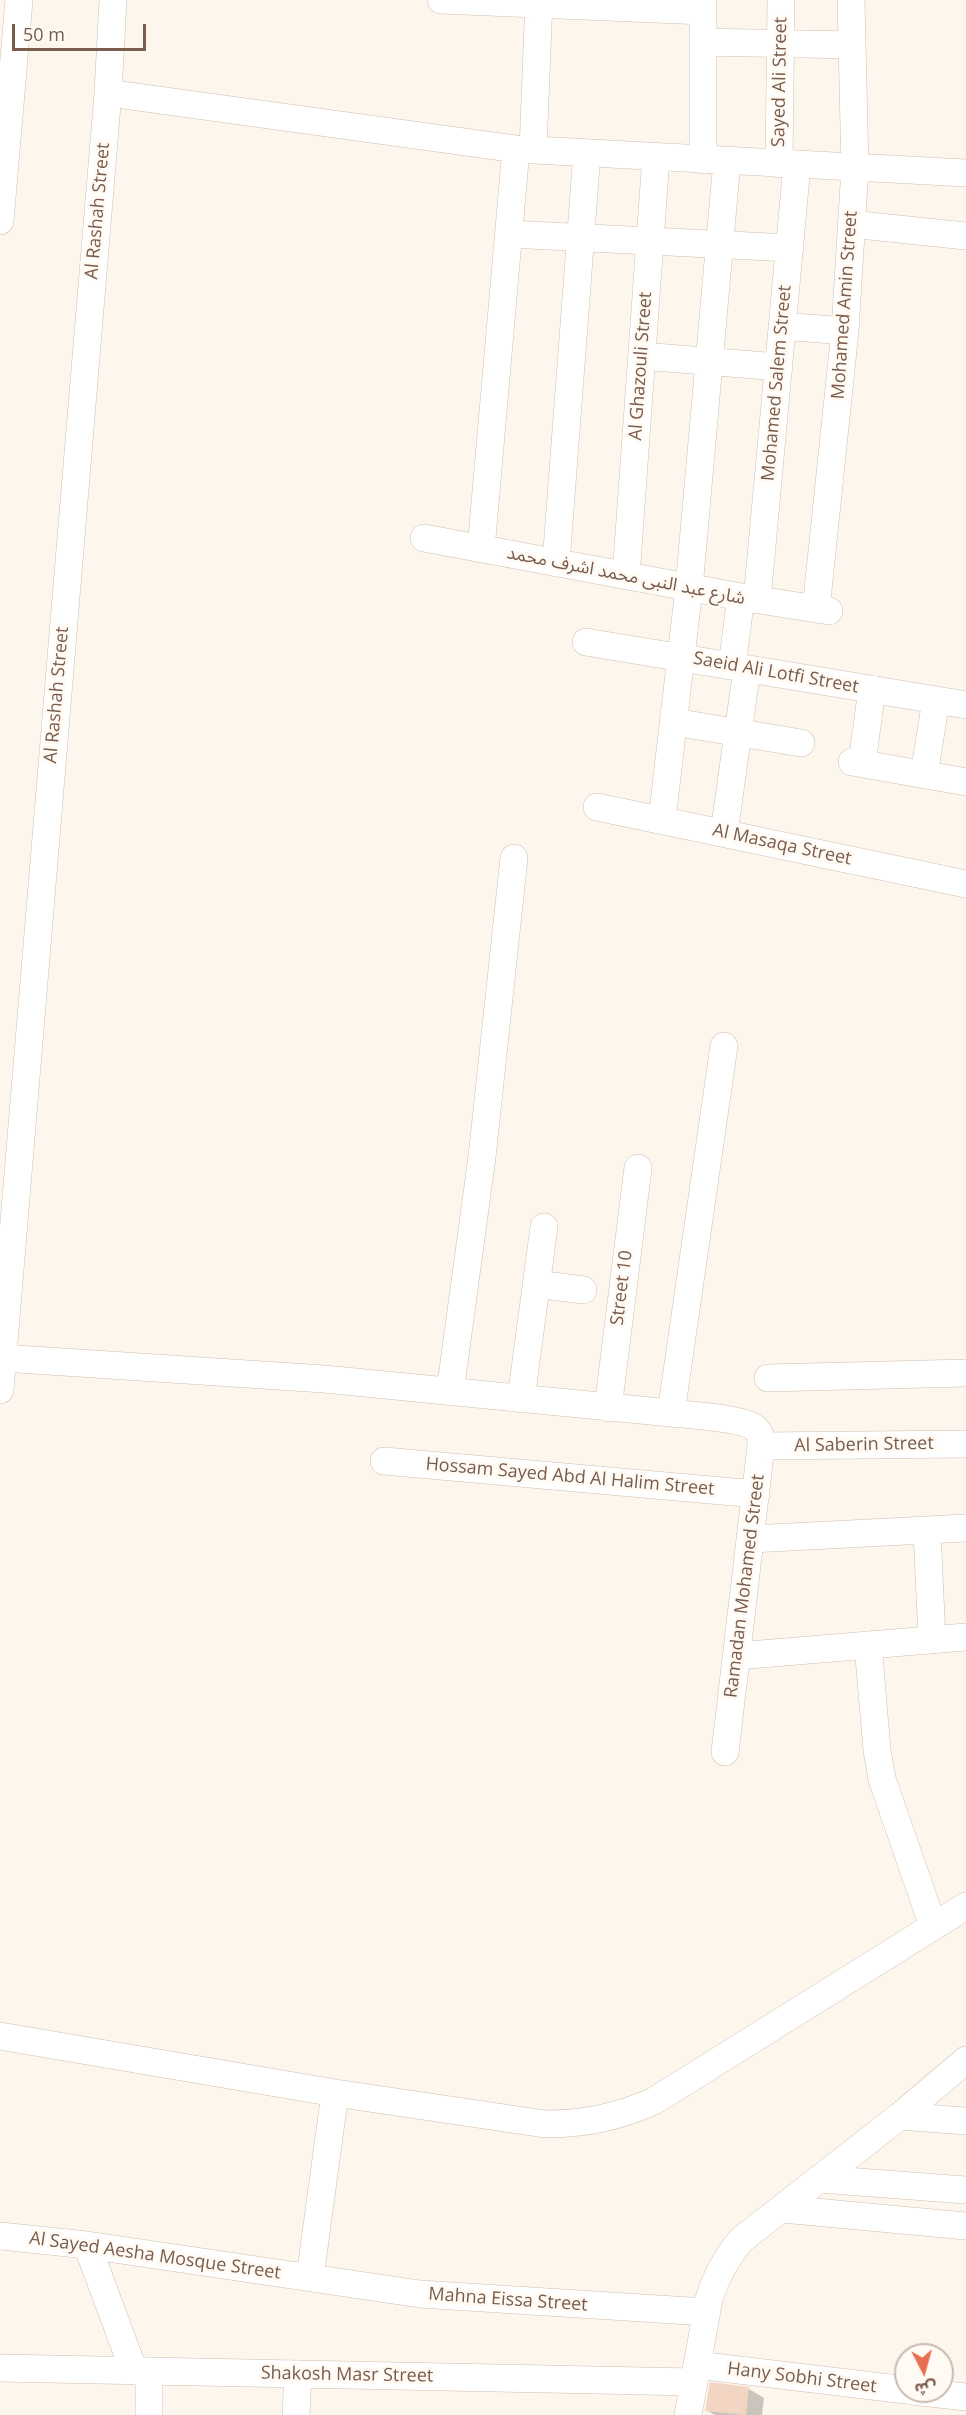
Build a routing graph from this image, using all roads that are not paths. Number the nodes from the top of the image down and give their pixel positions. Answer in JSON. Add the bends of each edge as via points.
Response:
{"nodes":[{"id":1,"x":19,"y":0,"type":"edge"},
{"id":2,"x":113,"y":0,"type":"edge"},
{"id":3,"x":441,"y":0,"type":"edge"},
{"id":4,"x":782,"y":0,"type":"edge"},
{"id":5,"x":850,"y":0,"type":"edge"},
{"id":6,"x":539,"y":2,"type":"edge"},
{"id":7,"x":703,"y":5,"type":"edge"},
{"id":8,"x":703,"y":42,"type":"junction"},
{"id":9,"x":781,"y":44,"type":"junction"},
{"id":10,"x":852,"y":45,"type":"junction"},
{"id":11,"x":108,"y":93,"type":"junction"},
{"id":12,"x":524,"y":149,"type":"junction"},
{"id":13,"x":587,"y":153,"type":"junction"},
{"id":14,"x":656,"y":157,"type":"junction"},
{"id":15,"x":715,"y":160,"type":"junction"},
{"id":16,"x":788,"y":165,"type":"junction"},
{"id":17,"x":855,"y":168,"type":"junction"},
{"id":18,"x":966,"y":173,"type":"edge"},
{"id":19,"x":0,"y":220,"type":"edge"},
{"id":20,"x":851,"y":224,"type":"junction"},
{"id":21,"x":509,"y":234,"type":"junction"},
{"id":22,"x":966,"y":236,"type":"edge"},
{"id":23,"x":581,"y":238,"type":"junction"},
{"id":24,"x":650,"y":241,"type":"junction"},
{"id":25,"x":720,"y":245,"type":"junction"},
{"id":26,"x":790,"y":248,"type":"junction"},
{"id":27,"x":783,"y":326,"type":"junction"},
{"id":28,"x":845,"y":331,"type":"junction"},
{"id":29,"x":642,"y":356,"type":"junction"},
{"id":30,"x":710,"y":362,"type":"junction"},
{"id":31,"x":779,"y":368,"type":"junction"},
{"id":32,"x":424,"y":538,"type":"dead end"},
{"id":33,"x":481,"y":549,"type":"junction"},
{"id":34,"x":556,"y":563,"type":"junction"},
{"id":35,"x":626,"y":576,"type":"junction"},
{"id":36,"x":689,"y":588,"type":"junction"},
{"id":37,"x":749,"y":599,"type":"junction"},
{"id":38,"x":823,"y":610,"type":"joint"},
{"id":39,"x":586,"y":642,"type":"dead end"},
{"id":40,"x":682,"y":658,"type":"junction"},
{"id":41,"x":740,"y":667,"type":"junction"},
{"id":42,"x":872,"y":689,"type":"junction"},
{"id":43,"x":936,"y":700,"type":"junction"},
{"id":44,"x":966,"y":705,"type":"edge"},
{"id":45,"x":674,"y":722,"type":"junction"},
{"id":46,"x":738,"y":733,"type":"junction"},
{"id":47,"x":801,"y":743,"type":"dead end"},
{"id":48,"x":924,"y":775,"type":"junction"},
{"id":49,"x":966,"y":782,"type":"edge"},
{"id":50,"x":597,"y":807,"type":"dead end"},
{"id":51,"x":662,"y":820,"type":"junction"},
{"id":52,"x":724,"y":833,"type":"junction"},
{"id":53,"x":514,"y":858,"type":"dead end"},
{"id":54,"x":966,"y":884,"type":"edge"},
{"id":55,"x":724,"y":1046,"type":"dead end"},
{"id":56,"x":638,"y":1168,"type":"dead end"},
{"id":57,"x":544,"y":1227,"type":"dead end"},
{"id":58,"x":536,"y":1284,"type":"junction"},
{"id":59,"x":583,"y":1290,"type":"dead end"},
{"id":60,"x":2,"y":1358,"type":"junction"},
{"id":61,"x":966,"y":1373,"type":"edge"},
{"id":62,"x":768,"y":1378,"type":"dead end"},
{"id":63,"x":0,"y":1390,"type":"edge"},
{"id":64,"x":450,"y":1392,"type":"junction"},
{"id":65,"x":521,"y":1399,"type":"junction"},
{"id":66,"x":608,"y":1408,"type":"junction"},
{"id":67,"x":671,"y":1413,"type":"junction"},
{"id":68,"x":755,"y":1435,"type":"junction"},
{"id":69,"x":966,"y":1444,"type":"edge"},
{"id":70,"x":384,"y":1461,"type":"dead end"},
{"id":71,"x":756,"y":1494,"type":"junction"},
{"id":72,"x":966,"y":1528,"type":"edge"},
{"id":73,"x":927,"y":1530,"type":"junction"},
{"id":74,"x":751,"y":1539,"type":"junction"},
{"id":75,"x":966,"y":1638,"type":"edge"},
{"id":76,"x":932,"y":1640,"type":"junction"},
{"id":77,"x":868,"y":1645,"type":"junction"},
{"id":78,"x":736,"y":1656,"type":"junction"},
{"id":79,"x":725,"y":1752,"type":"dead end"},
{"id":80,"x":966,"y":1906,"type":"edge"},
{"id":81,"x":933,"y":1926,"type":"junction"},
{"id":82,"x":0,"y":2036,"type":"edge"},
{"id":83,"x":966,"y":2060,"type":"edge"},
{"id":84,"x":335,"y":2094,"type":"junction"},
{"id":85,"x":900,"y":2116,"type":"junction"},
{"id":86,"x":966,"y":2121,"type":"edge"},
{"id":87,"x":819,"y":2180,"type":"junction"},
{"id":88,"x":966,"y":2190,"type":"edge"},
{"id":89,"x":783,"y":2209,"type":"junction"},
{"id":90,"x":966,"y":2226,"type":"edge"},
{"id":91,"x":0,"y":2236,"type":"edge"},
{"id":92,"x":87,"y":2245,"type":"junction"},
{"id":93,"x":310,"y":2277,"type":"junction"},
{"id":94,"x":706,"y":2312,"type":"junction"},
{"id":95,"x":0,"y":2368,"type":"edge"},
{"id":96,"x":141,"y":2371,"type":"junction"},
{"id":97,"x":298,"y":2374,"type":"junction"},
{"id":98,"x":696,"y":2374,"type":"junction"},
{"id":99,"x":894,"y":2389,"type":"edge"},
{"id":100,"x":149,"y":2415,"type":"edge"},
{"id":101,"x":296,"y":2415,"type":"edge"},
{"id":102,"x":688,"y":2415,"type":"edge"}],
"edges":[{"from":1,"to":19,"type":"street"},
{"from":2,"to":11,"type":"street","name":"Al Rashah Street"},
{"from":3,"to":6,"type":"street"},
{"from":4,"to":9,"type":"street","name":"Sayed Ali Street"},
{"from":5,"to":10,"type":"street","name":"Mohamed Amin Street"},
{"from":6,"to":7,"type":"street"},
{"from":6,"to":12,"type":"street"},
{"from":7,"to":8,"type":"street"},
{"from":8,"to":9,"type":"street"},
{"from":8,"to":15,"type":"street"},
{"from":9,"to":10,"type":"street"},
{"from":9,"to":16,"type":"street","name":"Sayed Ali Street"},
{"from":10,"to":17,"type":"street","name":"Mohamed Amin Street"},
{"from":11,"to":12,"type":"street"},
{"from":11,"to":60,"type":"street","name":"Al Rashah Street"},
{"from":12,"to":13,"type":"street"},
{"from":12,"to":21,"type":"street"},
{"from":13,"to":14,"type":"street"},
{"from":13,"to":23,"type":"street"},
{"from":14,"to":15,"type":"street"},
{"from":14,"to":24,"type":"street","name":"Al Ghazouli Street"},
{"from":15,"to":16,"type":"street"},
{"from":15,"to":25,"type":"street"},
{"from":16,"to":17,"type":"street"},
{"from":16,"to":26,"type":"street","name":"Mohamed Salem Street"},
{"from":17,"to":18,"type":"street"},
{"from":17,"to":20,"type":"street","name":"Mohamed Amin Street"},
{"from":20,"to":22,"type":"street"},
{"from":20,"to":28,"type":"street","name":"Mohamed Amin Street"},
{"from":21,"to":23,"type":"street"},
{"from":21,"to":33,"type":"street"},
{"from":23,"to":24,"type":"street"},
{"from":23,"to":34,"type":"street"},
{"from":24,"to":25,"type":"street"},
{"from":24,"to":29,"type":"street","name":"Al Ghazouli Street"},
{"from":25,"to":26,"type":"street"},
{"from":25,"to":30,"type":"street"},
{"from":26,"to":27,"type":"street","name":"Mohamed Salem Street"},
{"from":27,"to":28,"type":"street"},
{"from":27,"to":31,"type":"street","name":"Mohamed Salem Street"},
{"from":28,"to":38,"type":"street","name":"Mohamed Amin Street"},
{"from":29,"to":30,"type":"street"},
{"from":29,"to":35,"type":"street","name":"Al Ghazouli Street"},
{"from":30,"to":31,"type":"street"},
{"from":30,"to":36,"type":"street"},
{"from":31,"to":37,"type":"street","name":"Mohamed Salem Street"},
{"from":32,"to":33,"type":"street","name":"شارع عبد النبى محمد اشرف محمد"},
{"from":33,"to":34,"type":"street","name":"شارع عبد النبى محمد اشرف محمد"},
{"from":34,"to":35,"type":"street","name":"شارع عبد النبى محمد اشرف محمد"},
{"from":35,"to":36,"type":"street","name":"شارع عبد النبى محمد اشرف محمد"},
{"from":36,"to":37,"type":"street","name":"شارع عبد النبى محمد اشرف محمد"},
{"from":36,"to":40,"type":"street"},
{"from":37,"to":38,"type":"street","name":"شارع عبد النبى محمد اشرف محمد"},
{"from":37,"to":41,"type":"street","name":"Mohamed Salem Street"},
{"from":39,"to":40,"type":"street","name":"Saeid Ali Lotfi Street"},
{"from":40,"to":41,"type":"street","name":"Saeid Ali Lotfi Street"},
{"from":40,"to":45,"type":"street"},
{"from":41,"to":42,"type":"street","name":"Saeid Ali Lotfi Street"},
{"from":41,"to":46,"type":"street","name":"Mohamed Salem Street"},
{"from":42,"to":43,"type":"street","name":"Saeid Ali Lotfi Street"},
{"from":42,"to":48,"type":"street","via":[[857,763]]},
{"from":43,"to":44,"type":"street","name":"Saeid Ali Lotfi Street"},
{"from":43,"to":48,"type":"street"},
{"from":45,"to":46,"type":"street"},
{"from":45,"to":51,"type":"street"},
{"from":46,"to":47,"type":"street"},
{"from":46,"to":52,"type":"street","name":"Mohamed Salem Street"},
{"from":48,"to":49,"type":"street"},
{"from":50,"to":51,"type":"street","name":"Al Masaqa Street"},
{"from":51,"to":52,"type":"street","name":"Al Masaqa Street"},
{"from":52,"to":54,"type":"street","name":"Al Masaqa Street"},
{"from":53,"to":64,"type":"street","via":[[482,1157]]},
{"from":55,"to":67,"type":"street"},
{"from":56,"to":66,"type":"street","name":"Street 10"},
{"from":57,"to":58,"type":"street"},
{"from":58,"to":59,"type":"street"},
{"from":58,"to":65,"type":"street"},
{"from":60,"to":63,"type":"street","name":"Al Rashah Street"},
{"from":60,"to":64,"type":"street","name":"Al Saberin Street","via":[[221,1371]]},
{"from":61,"to":62,"type":"street"},
{"from":64,"to":65,"type":"street","name":"Al Saberin Street"},
{"from":65,"to":66,"type":"street","name":"Al Saberin Street"},
{"from":66,"to":67,"type":"street","name":"Al Saberin Street"},
{"from":67,"to":68,"type":"street","name":"Al Saberin Street","via":[[724,1419]]},
{"from":68,"to":69,"type":"street","name":"Al Saberin Street"},
{"from":68,"to":71,"type":"street","name":"Ramadan Mohamed Street"},
{"from":70,"to":71,"type":"street","name":"Hossam Sayed Abd Al Halim Street"},
{"from":71,"to":74,"type":"street","name":"Ramadan Mohamed Street"},
{"from":72,"to":73,"type":"street"},
{"from":73,"to":74,"type":"street"},
{"from":73,"to":76,"type":"street"},
{"from":74,"to":78,"type":"street","name":"Ramadan Mohamed Street"},
{"from":75,"to":76,"type":"street"},
{"from":76,"to":77,"type":"street"},
{"from":77,"to":78,"type":"street"},
{"from":77,"to":81,"type":"street","via":[[882,1779]]},
{"from":78,"to":79,"type":"street","name":"Ramadan Mohamed Street"},
{"from":80,"to":81,"type":"street"},
{"from":81,"to":84,"type":"street","via":[[654,2101],[601,2120],[545,2124]]},
{"from":82,"to":84,"type":"street"},
{"from":83,"to":85,"type":"street"},
{"from":84,"to":93,"type":"street"},
{"from":85,"to":86,"type":"street"},
{"from":85,"to":87,"type":"street"},
{"from":87,"to":88,"type":"street"},
{"from":87,"to":89,"type":"street"},
{"from":89,"to":90,"type":"street"},
{"from":89,"to":94,"type":"street","via":[[741,2240],[732,2252],[714,2282]]},
{"from":91,"to":92,"type":"street","name":"Al Sayed Aesha Mosque Street"},
{"from":92,"to":93,"type":"street","name":"Al Sayed Aesha Mosque Street"},
{"from":92,"to":96,"type":"street"},
{"from":93,"to":94,"type":"street","name":"Mahna Eissa Street","via":[[430,2295]]},
{"from":94,"to":98,"type":"street"},
{"from":95,"to":96,"type":"street","name":"Shakosh Masr Street"},
{"from":96,"to":97,"type":"street","name":"Shakosh Masr Street"},
{"from":96,"to":100,"type":"street"},
{"from":97,"to":98,"type":"street","name":"Shakosh Masr Street"},
{"from":97,"to":101,"type":"street"},
{"from":98,"to":99,"type":"street","name":"Hany Sobhi Street"},
{"from":98,"to":102,"type":"street"}]}
